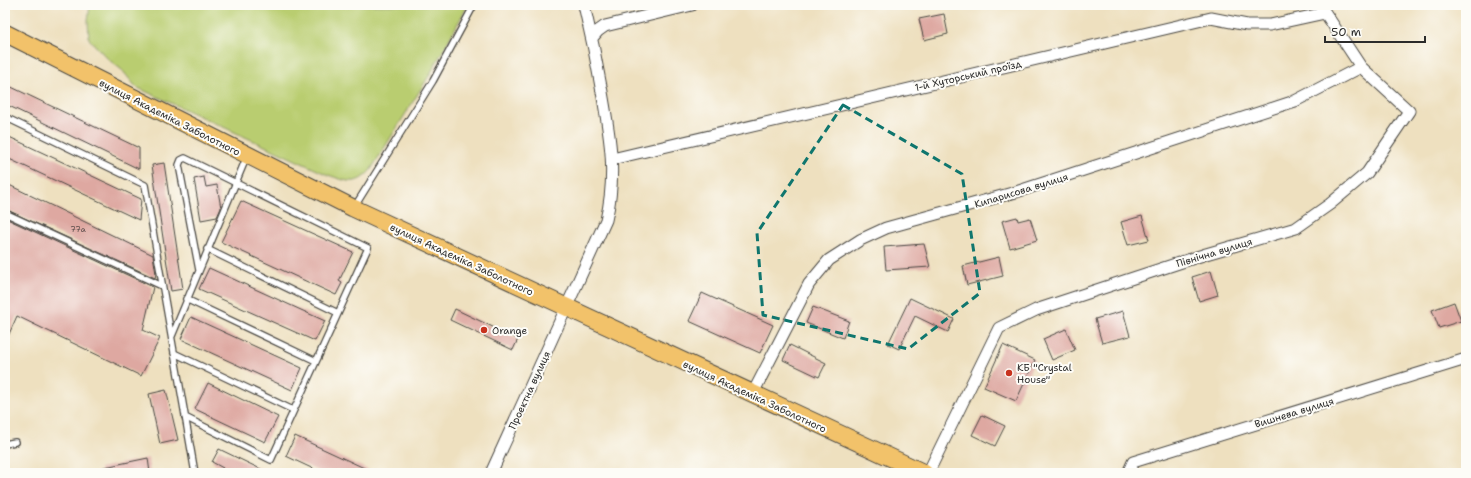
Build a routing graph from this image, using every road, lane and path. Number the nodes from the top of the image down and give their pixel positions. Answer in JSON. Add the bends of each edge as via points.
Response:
{"nodes":[{"id":1,"x":474,"y":5,"type":"edge"},
{"id":2,"x":584,"y":5,"type":"edge"},
{"id":3,"x":692,"y":5,"type":"edge"},
{"id":4,"x":1323,"y":9,"type":"edge"},
{"id":5,"x":5,"y":33,"type":"edge"},
{"id":6,"x":592,"y":38,"type":"junction"},
{"id":7,"x":1361,"y":67,"type":"junction"},
{"id":8,"x":5,"y":117,"type":"edge"},
{"id":9,"x":247,"y":156,"type":"junction"},
{"id":10,"x":612,"y":159,"type":"junction"},
{"id":11,"x":235,"y":184,"type":"junction"},
{"id":12,"x":353,"y":208,"type":"junction"},
{"id":13,"x":5,"y":213,"type":"edge"},
{"id":14,"x":207,"y":249,"type":"junction"},
{"id":15,"x":199,"y":270,"type":"junction"},
{"id":16,"x":162,"y":286,"type":"junction"},
{"id":17,"x":186,"y":299,"type":"junction"},
{"id":18,"x":567,"y":308,"type":"junction"},
{"id":19,"x":338,"y":312,"type":"junction"},
{"id":20,"x":171,"y":338,"type":"junction"},
{"id":21,"x":174,"y":353,"type":"junction"},
{"id":22,"x":1466,"y":359,"type":"edge"},
{"id":23,"x":316,"y":361,"type":"junction"},
{"id":24,"x":752,"y":395,"type":"junction"},
{"id":25,"x":294,"y":410,"type":"junction"},
{"id":26,"x":185,"y":417,"type":"junction"},
{"id":27,"x":15,"y":442,"type":"dead end"},
{"id":28,"x":5,"y":444,"type":"edge"},
{"id":29,"x":195,"y":473,"type":"edge"},
{"id":30,"x":491,"y":473,"type":"edge"},
{"id":31,"x":924,"y":473,"type":"edge"},
{"id":32,"x":928,"y":473,"type":"edge"},
{"id":33,"x":1128,"y":473,"type":"edge"}],
"edges":[{"from":1,"to":12,"type":"lane","via":[[433,81]]},
{"from":2,"to":6,"type":"street","name":"Проектна вулиця"},
{"from":3,"to":6,"type":"street","via":[[605,26]]},
{"from":4,"to":7,"type":"street","name":"Північна вулиця"},
{"from":4,"to":10,"type":"street","name":"1-й Хуторський проїзд","via":[[1270,25],[1246,25],[1211,18]]},
{"from":5,"to":9,"type":"main road","name":"вулиця Академіка Заболотного"},
{"from":6,"to":10,"type":"street","name":"Проектна вулиця"},
{"from":7,"to":24,"type":"street","name":"Кипарисова вулиця","via":[[1295,101],[1016,192],[886,228],[860,240],[829,260],[809,284]]},
{"from":7,"to":32,"type":"street","name":"Північна вулиця","via":[[1409,111],[1367,173],[1296,228],[1206,254],[1044,307],[999,328]]},
{"from":8,"to":16,"type":"lane","via":[[144,185]]},
{"from":9,"to":11,"type":"lane"},
{"from":9,"to":12,"type":"main road","name":"вулиця Академіка Заболотного"},
{"from":10,"to":18,"type":"street","name":"Проектна вулиця","via":[[612,189],[606,220]]},
{"from":11,"to":14,"type":"lane"},
{"from":11,"to":15,"type":"lane","via":[[188,159],[180,161]]},
{"from":11,"to":19,"type":"lane","via":[[368,248]]},
{"from":12,"to":18,"type":"main road","name":"вулиця Академіка Заболотного"},
{"from":13,"to":16,"type":"lane"},
{"from":14,"to":15,"type":"lane"},
{"from":14,"to":19,"type":"lane"},
{"from":15,"to":17,"type":"lane"},
{"from":16,"to":20,"type":"lane"},
{"from":17,"to":20,"type":"lane"},
{"from":17,"to":23,"type":"lane"},
{"from":18,"to":24,"type":"main road","name":"вулиця Академіка Заболотного"},
{"from":18,"to":30,"type":"street","name":"Проектна вулиця"},
{"from":19,"to":23,"type":"lane"},
{"from":20,"to":21,"type":"lane"},
{"from":21,"to":25,"type":"lane"},
{"from":21,"to":26,"type":"lane"},
{"from":22,"to":33,"type":"street","name":"Вишнева вулиця","via":[[1133,462]]},
{"from":23,"to":25,"type":"lane"},
{"from":24,"to":31,"type":"main road","name":"вулиця Академіка Заболотного"},
{"from":25,"to":26,"type":"lane","via":[[270,460]]},
{"from":26,"to":29,"type":"lane"},
{"from":27,"to":28,"type":"lane"}]}
